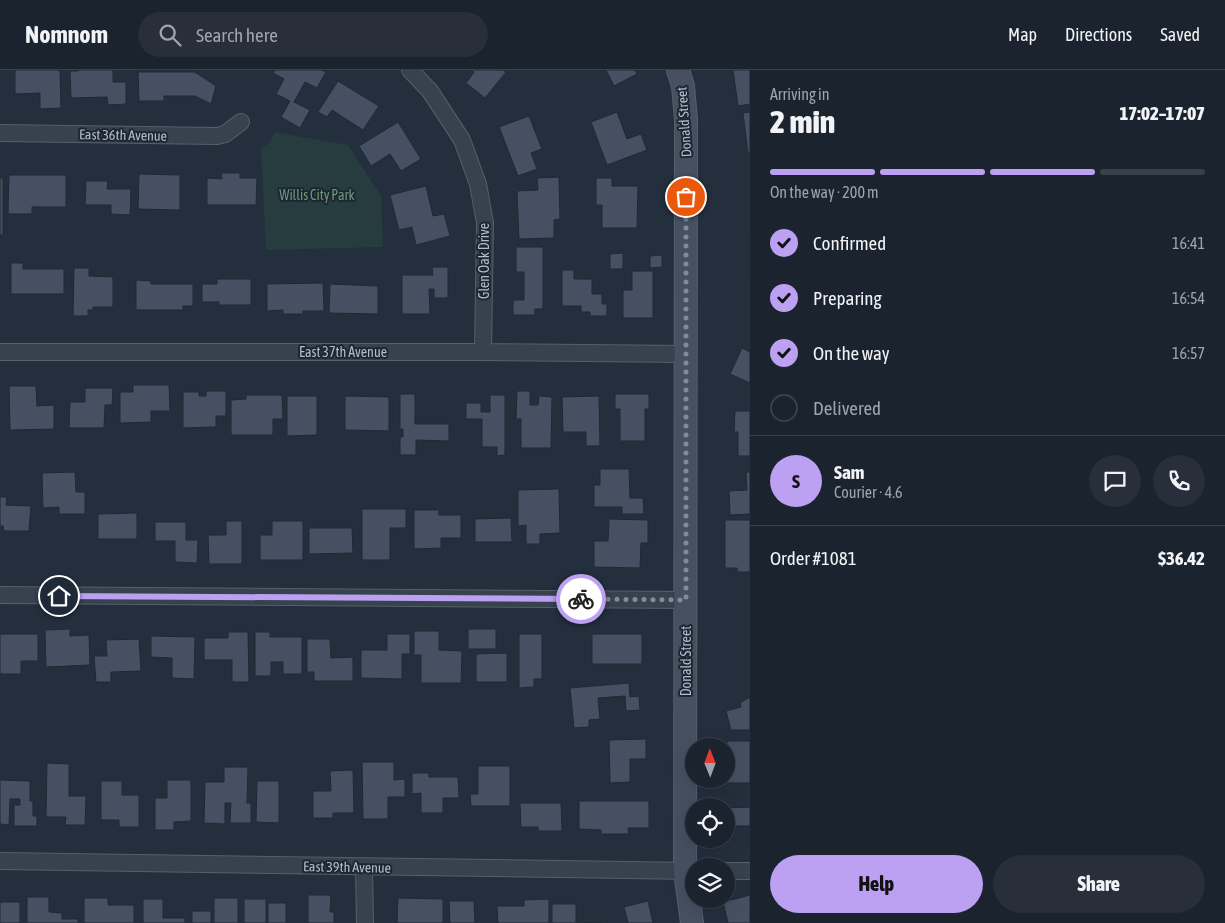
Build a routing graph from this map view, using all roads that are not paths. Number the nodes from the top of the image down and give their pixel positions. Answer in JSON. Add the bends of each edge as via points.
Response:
{"nodes":[{"id":1,"x":410,"y":70,"type":"edge"},
{"id":2,"x":678,"y":70,"type":"edge"},
{"id":3,"x":241,"y":122,"type":"dead end"},
{"id":4,"x":0,"y":134,"type":"edge"},
{"id":5,"x":0,"y":352,"type":"edge"},
{"id":6,"x":483,"y":352,"type":"junction"},
{"id":7,"x":686,"y":354,"type":"junction"},
{"id":8,"x":0,"y":595,"type":"edge"},
{"id":9,"x":686,"y":600,"type":"junction"},
{"id":10,"x":689,"y":858,"type":"edge"},
{"id":11,"x":0,"y":861,"type":"edge"},
{"id":12,"x":364,"y":867,"type":"junction"},
{"id":13,"x":685,"y":871,"type":"edge"},
{"id":14,"x":735,"y":871,"type":"edge"},
{"id":15,"x":750,"y":871,"type":"edge"},
{"id":16,"x":691,"y":908,"type":"edge"},
{"id":17,"x":365,"y":923,"type":"edge"},
{"id":18,"x":692,"y":923,"type":"edge"}],
"edges":[{"from":1,"to":6,"type":"street","name":"Glen Oak Drive","via":[[430,91],[462,140],[478,184],[485,222]]},
{"from":2,"to":7,"type":"street","name":"Donald Street","via":[[686,119]]},
{"from":3,"to":4,"type":"street","name":"East 36th Avenue","via":[[217,136]]},
{"from":5,"to":6,"type":"street","name":"East 37th Avenue"},
{"from":6,"to":7,"type":"street","name":"East 37th Avenue"},
{"from":7,"to":9,"type":"street","name":"Donald Street"},
{"from":8,"to":9,"type":"street"},
{"from":9,"to":10,"type":"street","name":"Donald Street"},
{"from":11,"to":12,"type":"street","name":"East 39th Avenue"},
{"from":12,"to":13,"type":"street","name":"East 39th Avenue"},
{"from":12,"to":17,"type":"street"},
{"from":14,"to":15,"type":"street"},
{"from":16,"to":18,"type":"street","name":"Donald Street"}]}
